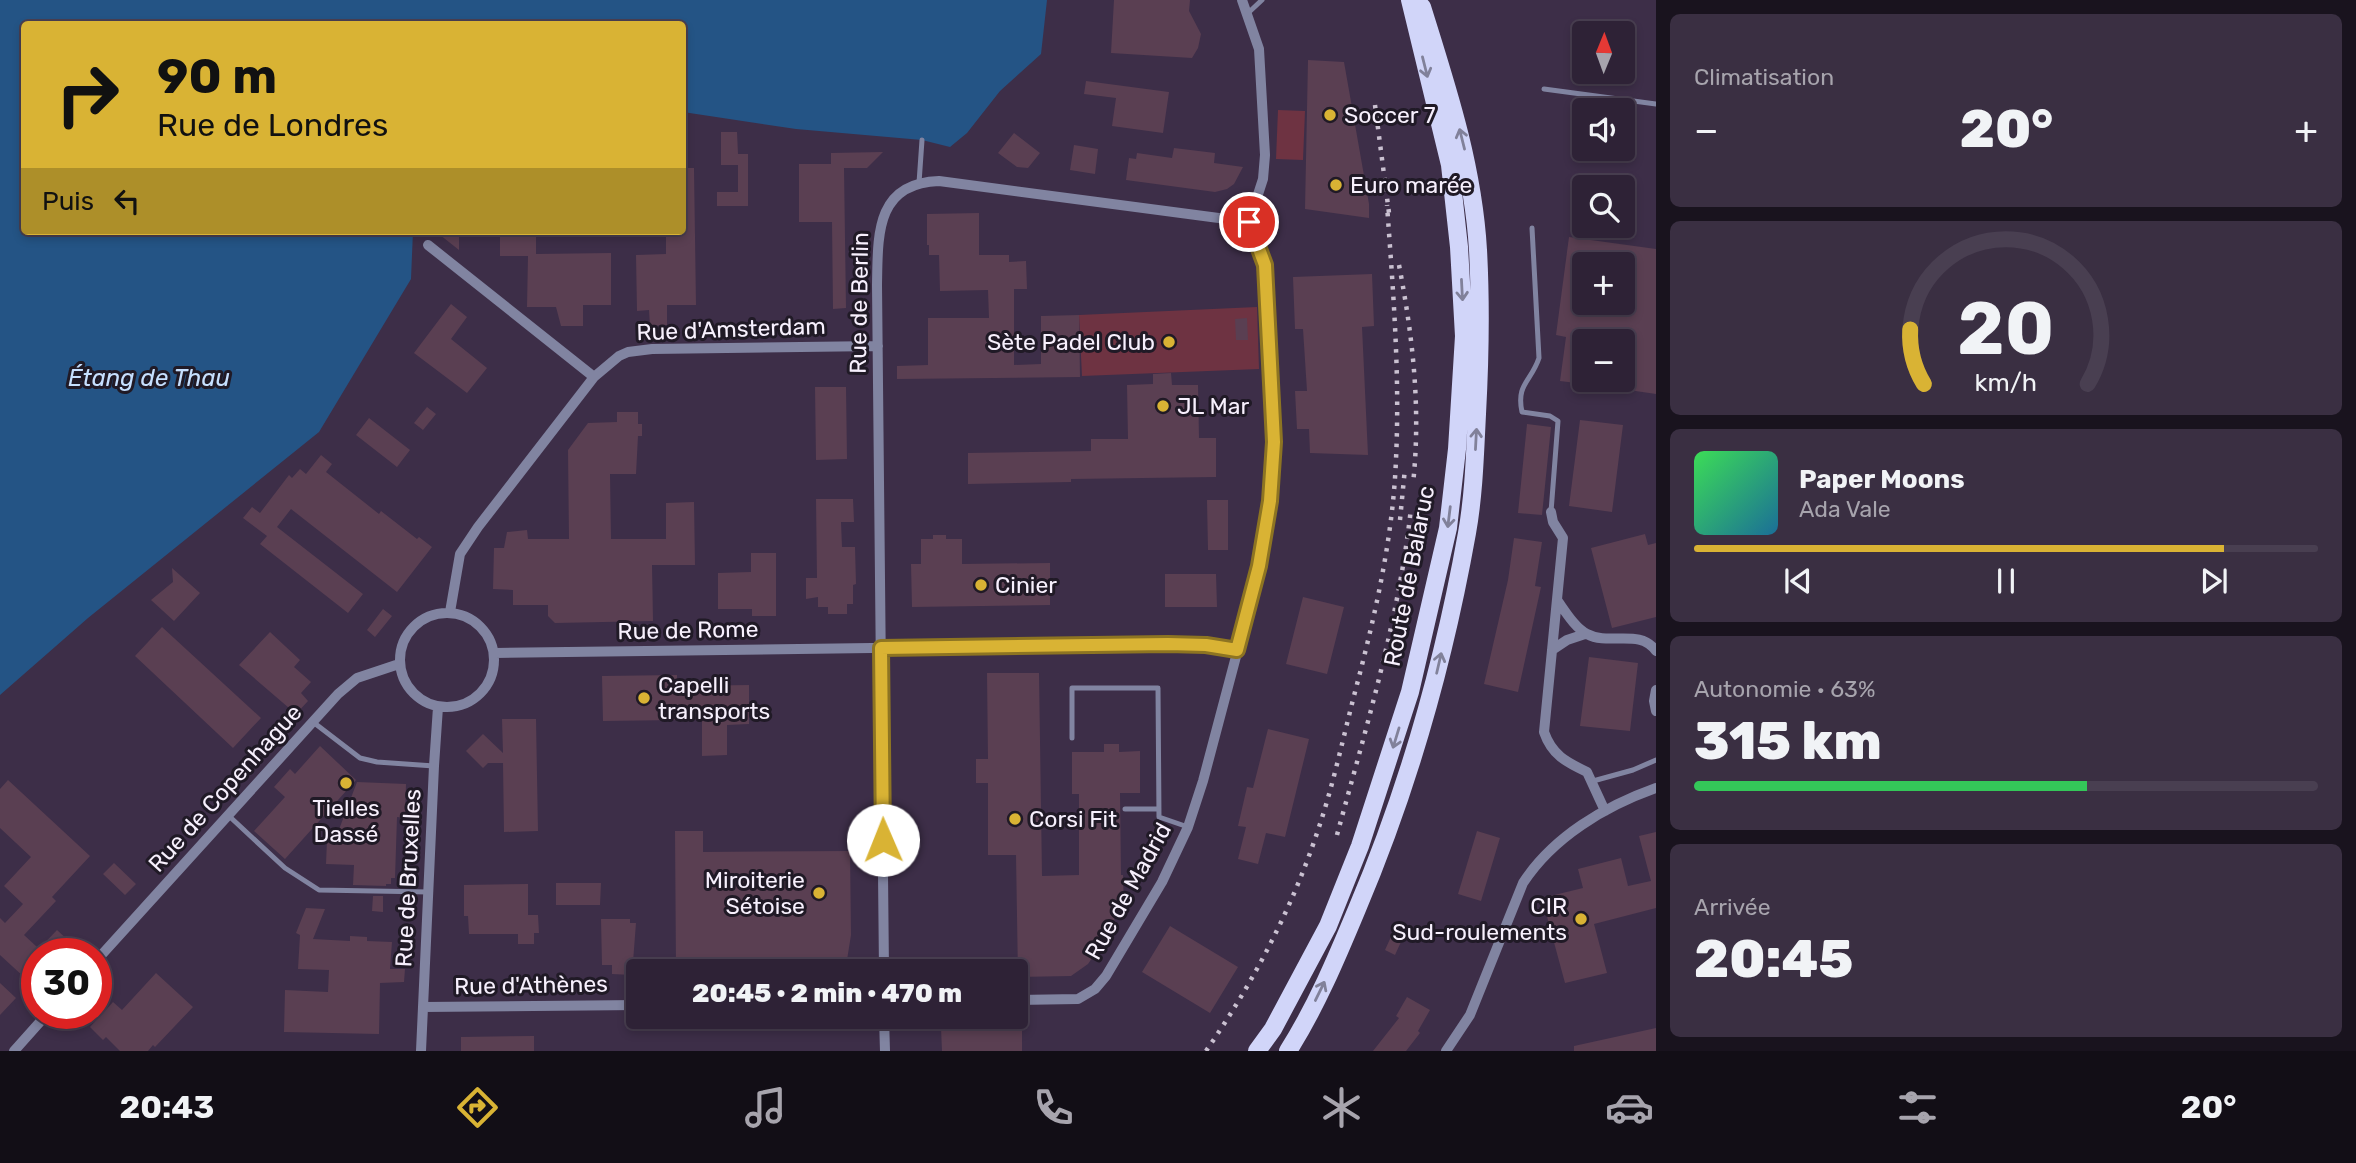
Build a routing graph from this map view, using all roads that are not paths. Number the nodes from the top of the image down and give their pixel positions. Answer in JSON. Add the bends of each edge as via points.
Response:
{"nodes":[{"id":1,"x":1242,"y":0,"type":"edge"},
{"id":2,"x":1262,"y":0,"type":"edge"},
{"id":3,"x":1410,"y":0,"type":"edge"},
{"id":4,"x":1420,"y":0,"type":"edge"},
{"id":5,"x":1247,"y":14,"type":"junction"},
{"id":6,"x":1544,"y":89,"type":"dead end"},
{"id":7,"x":1656,"y":104,"type":"edge"},
{"id":8,"x":922,"y":140,"type":"dead end"},
{"id":9,"x":919,"y":183,"type":"junction"},
{"id":10,"x":1249,"y":222,"type":"junction"},
{"id":11,"x":1532,"y":228,"type":"dead end"},
{"id":12,"x":428,"y":245,"type":"dead end"},
{"id":13,"x":878,"y":346,"type":"junction"},
{"id":14,"x":594,"y":377,"type":"junction"},
{"id":15,"x":1551,"y":512,"type":"joint"},
{"id":16,"x":1557,"y":600,"type":"junction"},
{"id":17,"x":450,"y":612,"type":"junction"},
{"id":18,"x":1585,"y":634,"type":"junction"},
{"id":19,"x":881,"y":648,"type":"junction"},
{"id":20,"x":1237,"y":650,"type":"junction"},
{"id":21,"x":1552,"y":650,"type":"junction"},
{"id":22,"x":1656,"y":651,"type":"edge"},
{"id":23,"x":495,"y":653,"type":"junction"},
{"id":24,"x":399,"y":664,"type":"junction"},
{"id":25,"x":1656,"y":690,"type":"edge"},
{"id":26,"x":438,"y":707,"type":"junction"},
{"id":27,"x":1656,"y":711,"type":"edge"},
{"id":28,"x":313,"y":722,"type":"junction"},
{"id":29,"x":1072,"y":738,"type":"dead end"},
{"id":30,"x":1656,"y":760,"type":"edge"},
{"id":31,"x":434,"y":766,"type":"junction"},
{"id":32,"x":1592,"y":782,"type":"junction"},
{"id":33,"x":1656,"y":788,"type":"edge"},
{"id":34,"x":1125,"y":809,"type":"dead end"},
{"id":35,"x":1159,"y":809,"type":"junction"},
{"id":36,"x":1605,"y":811,"type":"junction"},
{"id":37,"x":229,"y":816,"type":"junction"},
{"id":38,"x":1188,"y":827,"type":"junction"},
{"id":39,"x":429,"y":892,"type":"junction"},
{"id":40,"x":112,"y":944,"type":"edge"},
{"id":41,"x":884,"y":959,"type":"edge"},
{"id":42,"x":1028,"y":1000,"type":"edge"},
{"id":43,"x":626,"y":1005,"type":"edge"},
{"id":44,"x":423,"y":1007,"type":"junction"},
{"id":45,"x":34,"y":1029,"type":"edge"},
{"id":46,"x":884,"y":1029,"type":"edge"},
{"id":47,"x":14,"y":1051,"type":"edge"},
{"id":48,"x":421,"y":1051,"type":"edge"},
{"id":49,"x":885,"y":1051,"type":"edge"},
{"id":50,"x":1257,"y":1051,"type":"edge"},
{"id":51,"x":1287,"y":1051,"type":"edge"},
{"id":52,"x":1446,"y":1051,"type":"edge"}],
"edges":[{"from":1,"to":5,"type":"street"},
{"from":2,"to":5,"type":"lane"},
{"from":3,"to":50,"type":"main road","name":"Route de Balaruc","one_way":true,"via":[[1450,165],[1460,247],[1464,336],[1448,528],[1410,692],[1360,846],[1328,926]]},
{"from":51,"to":4,"type":"main road","name":"Route de Balaruc","one_way":true,"via":[[1320,992],[1378,860],[1430,703],[1467,531],[1481,339],[1478,248],[1466,157]]},
{"from":5,"to":10,"type":"street","via":[[1261,62],[1265,155],[1264,178]]},
{"from":6,"to":7,"type":"lane"},
{"from":8,"to":9,"type":"lane"},
{"from":9,"to":10,"type":"street","via":[[939,181]]},
{"from":9,"to":13,"type":"street","name":"Rue de Berlin","via":[[889,205],[878,232]]},
{"from":10,"to":20,"type":"street","name":"Rue de Madrid","via":[[1265,265],[1274,442],[1259,566]]},
{"from":11,"to":15,"type":"lane","via":[[1539,358],[1521,387],[1520,403],[1522,412],[1558,421]]},
{"from":12,"to":14,"type":"street"},
{"from":13,"to":14,"type":"street","name":"Rue d'Amsterdam","via":[[652,349],[619,356]]},
{"from":13,"to":19,"type":"street","name":"Rue de Berlin"},
{"from":14,"to":17,"type":"street","name":"Rue d'Amsterdam","via":[[460,554]]},
{"from":15,"to":16,"type":"street","via":[[1563,538]]},
{"from":16,"to":18,"type":"street"},
{"from":16,"to":21,"type":"street"},
{"from":17,"to":23,"type":"street","via":[[480,625]]},
{"from":17,"to":24,"type":"street","via":[[433,614],[407,633]]},
{"from":18,"to":21,"type":"street"},
{"from":18,"to":22,"type":"street","via":[[1640,639]]},
{"from":19,"to":20,"type":"street","name":"Rue de Rome","via":[[1168,644]]},
{"from":19,"to":23,"type":"street","name":"Rue de Rome"},
{"from":19,"to":41,"type":"street","name":"Rue de Berlin"},
{"from":20,"to":38,"type":"street","name":"Rue de Madrid"},
{"from":21,"to":32,"type":"street","via":[[1544,732],[1549,747],[1564,762],[1587,772]]},
{"from":23,"to":26,"type":"street","via":[[489,682],[480,694],[468,703]]},
{"from":24,"to":26,"type":"street","via":[[412,692]]},
{"from":24,"to":28,"type":"street","name":"Rue de Copenhague","via":[[357,678]]},
{"from":25,"to":27,"type":"street"},
{"from":26,"to":31,"type":"street","name":"Rue de Bruxelles"},
{"from":28,"to":31,"type":"lane","via":[[360,758]]},
{"from":28,"to":37,"type":"street","name":"Rue de Copenhague"},
{"from":29,"to":35,"type":"lane","via":[[1072,688],[1158,688]]},
{"from":30,"to":32,"type":"lane"},
{"from":31,"to":39,"type":"street","name":"Rue de Bruxelles"},
{"from":32,"to":36,"type":"street"},
{"from":33,"to":36,"type":"street"},
{"from":34,"to":35,"type":"lane"},
{"from":35,"to":38,"type":"lane","via":[[1159,817]]},
{"from":36,"to":52,"type":"street","via":[[1561,841],[1531,870],[1470,1015]]},
{"from":37,"to":39,"type":"lane","via":[[285,868],[319,890]]},
{"from":37,"to":40,"type":"street","name":"Rue de Copenhague"},
{"from":38,"to":42,"type":"street","name":"Rue de Madrid","via":[[1162,882],[1095,989],[1078,999]]},
{"from":39,"to":44,"type":"street","name":"Rue de Bruxelles"},
{"from":43,"to":44,"type":"street","name":"Rue d'Athènes"},
{"from":44,"to":48,"type":"street","name":"Rue de Bruxelles"},
{"from":45,"to":47,"type":"street"},
{"from":46,"to":49,"type":"street"}]}
